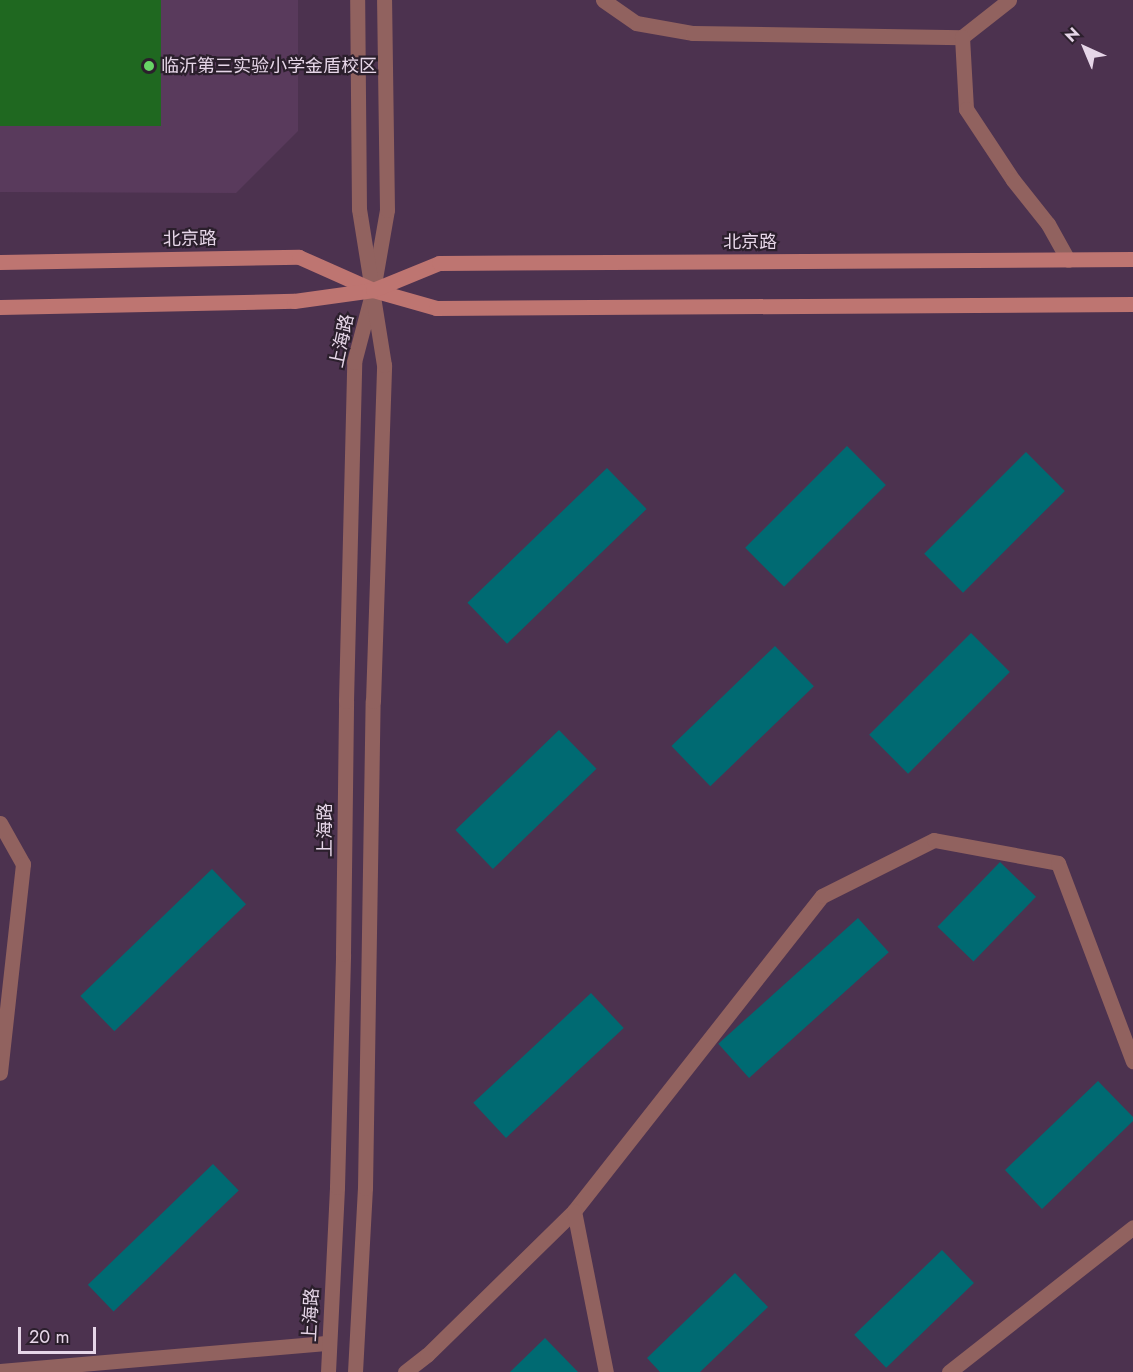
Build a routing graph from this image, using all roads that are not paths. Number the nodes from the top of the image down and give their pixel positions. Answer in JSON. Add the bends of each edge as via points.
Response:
{"nodes":[{"id":1,"x":357,"y":0,"type":"edge"},
{"id":2,"x":384,"y":0,"type":"edge"},
{"id":3,"x":603,"y":0,"type":"edge"},
{"id":4,"x":1009,"y":0,"type":"edge"},
{"id":5,"x":962,"y":37,"type":"junction"},
{"id":6,"x":1133,"y":259,"type":"edge"},
{"id":7,"x":1068,"y":260,"type":"junction"},
{"id":8,"x":0,"y":262,"type":"edge"},
{"id":9,"x":373,"y":290,"type":"junction"},
{"id":10,"x":1133,"y":304,"type":"edge"},
{"id":11,"x":0,"y":307,"type":"edge"},
{"id":12,"x":0,"y":823,"type":"edge"},
{"id":13,"x":1133,"y":1061,"type":"edge"},
{"id":14,"x":0,"y":1073,"type":"edge"},
{"id":15,"x":574,"y":1211,"type":"junction"},
{"id":16,"x":1133,"y":1227,"type":"edge"},
{"id":17,"x":329,"y":1342,"type":"junction"},
{"id":18,"x":0,"y":1371,"type":"edge"},
{"id":19,"x":328,"y":1372,"type":"edge"},
{"id":20,"x":355,"y":1372,"type":"edge"},
{"id":21,"x":405,"y":1372,"type":"edge"},
{"id":22,"x":606,"y":1372,"type":"edge"},
{"id":23,"x":949,"y":1372,"type":"edge"}],
"edges":[{"from":1,"to":9,"type":"street","name":"上海路","via":[[359,209]]},
{"from":2,"to":9,"type":"street","name":"上海路","via":[[387,210]]},
{"from":3,"to":5,"type":"street","via":[[636,23],[693,33]]},
{"from":4,"to":5,"type":"street"},
{"from":5,"to":7,"type":"street","via":[[966,109],[1012,180],[1048,224]]},
{"from":6,"to":7,"type":"main road","name":"北京路"},
{"from":7,"to":9,"type":"main road","name":"北京路","via":[[439,262]]},
{"from":8,"to":9,"type":"main road","name":"北京路","via":[[299,257]]},
{"from":9,"to":10,"type":"main road","name":"北京路","via":[[436,308]]},
{"from":9,"to":11,"type":"main road","name":"北京路","via":[[294,302]]},
{"from":9,"to":17,"type":"street","name":"上海路","via":[[354,362],[343,965]]},
{"from":9,"to":20,"type":"street","name":"上海路","via":[[384,364],[373,701],[365,1188]]},
{"from":12,"to":14,"type":"street","via":[[23,864]]},
{"from":13,"to":15,"type":"street","via":[[1058,863],[934,840],[822,896]]},
{"from":15,"to":21,"type":"street"},
{"from":15,"to":22,"type":"street"},
{"from":16,"to":23,"type":"street"},
{"from":17,"to":18,"type":"street"},
{"from":17,"to":19,"type":"street","name":"上海路"}]}
